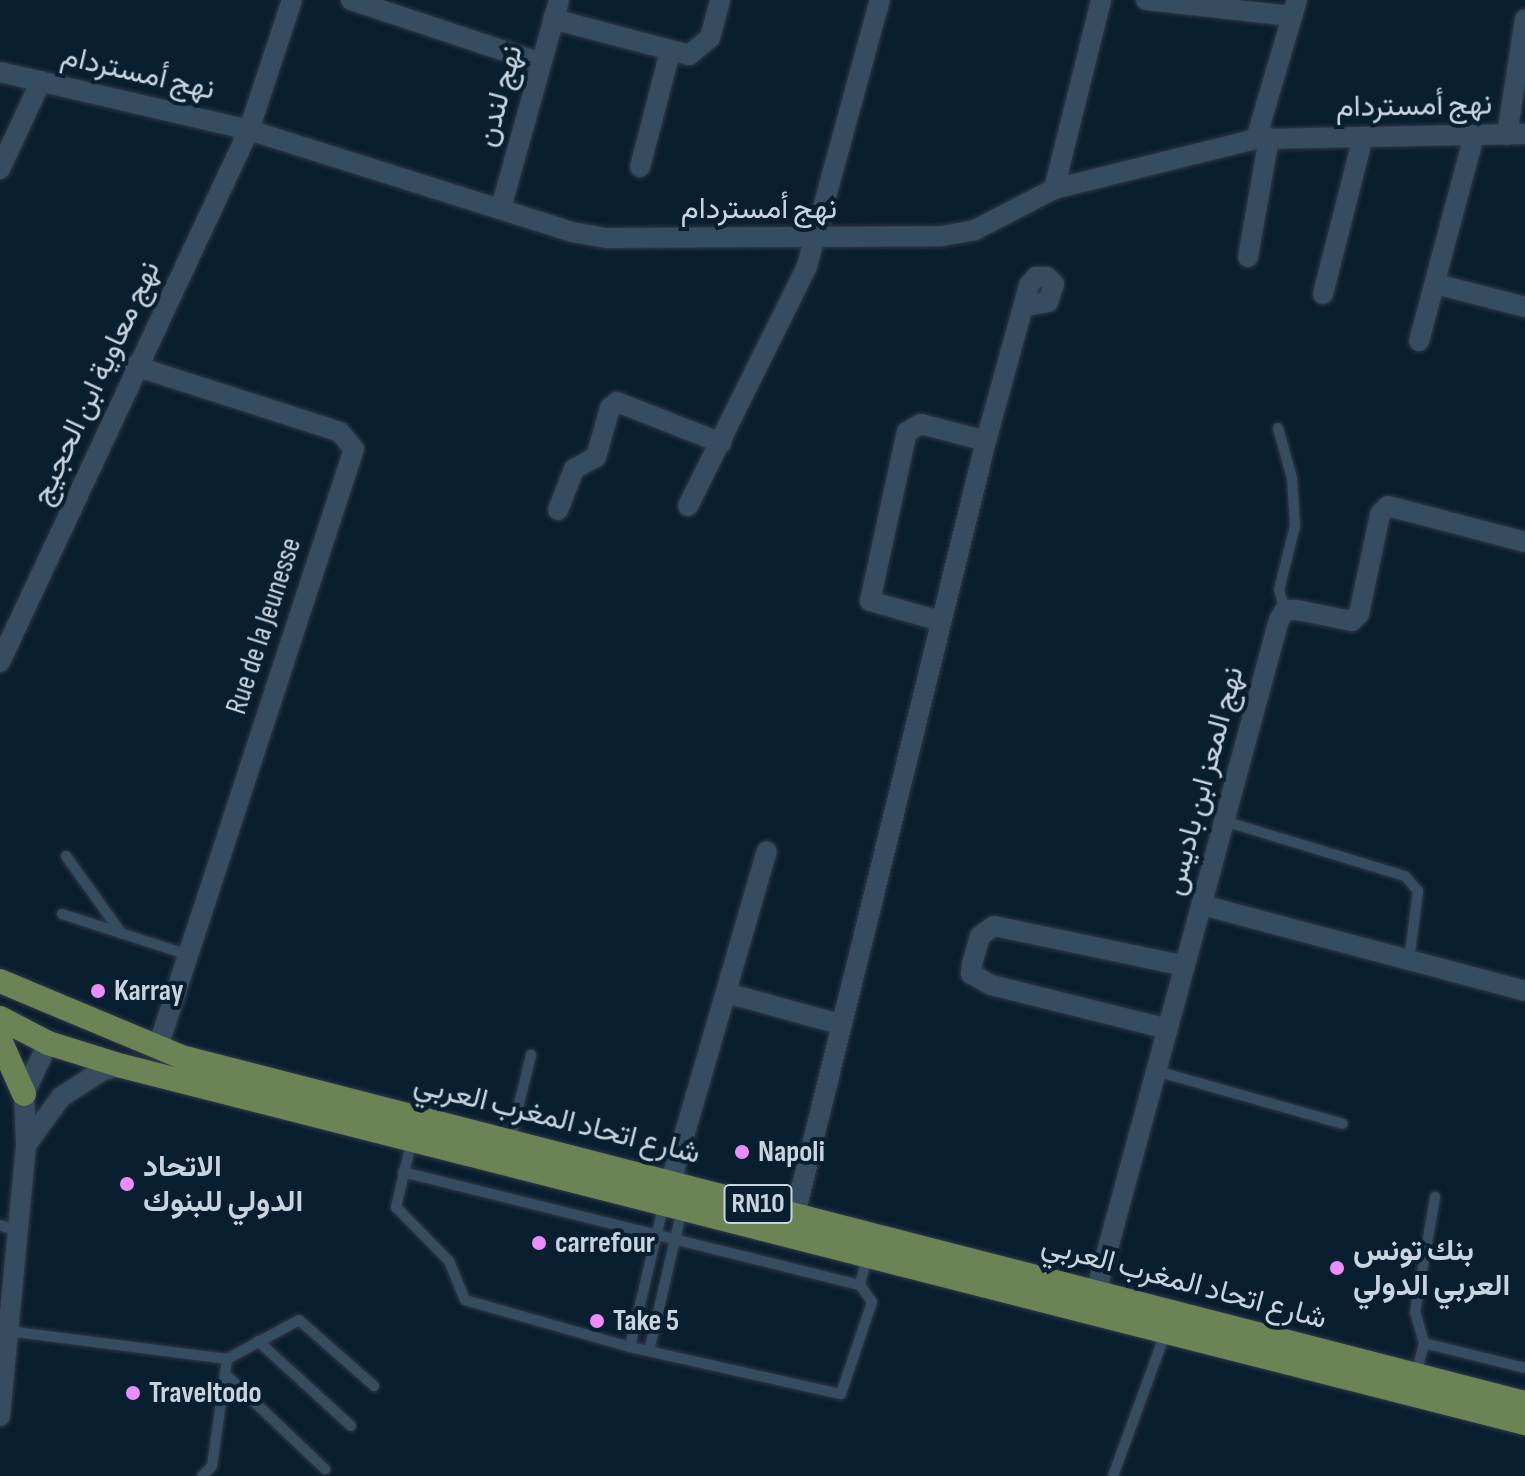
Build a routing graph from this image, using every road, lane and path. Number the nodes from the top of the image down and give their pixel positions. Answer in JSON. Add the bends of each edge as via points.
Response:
{"nodes":[{"id":1,"x":292,"y":0,"type":"edge"},
{"id":2,"x":351,"y":0,"type":"edge"},
{"id":3,"x":720,"y":0,"type":"edge"},
{"id":4,"x":880,"y":0,"type":"edge"},
{"id":5,"x":1101,"y":0,"type":"edge"},
{"id":6,"x":1159,"y":1,"type":"edge"},
{"id":7,"x":1294,"y":8,"type":"edge"},
{"id":8,"x":556,"y":10,"type":"edge"},
{"id":9,"x":1525,"y":19,"type":"edge"},
{"id":10,"x":670,"y":52,"type":"junction"},
{"id":11,"x":540,"y":63,"type":"junction"},
{"id":12,"x":0,"y":72,"type":"edge"},
{"id":13,"x":41,"y":81,"type":"junction"},
{"id":14,"x":249,"y":130,"type":"junction"},
{"id":15,"x":1516,"y":134,"type":"edge"},
{"id":16,"x":1474,"y":136,"type":"junction"},
{"id":17,"x":1363,"y":137,"type":"junction"},
{"id":18,"x":1262,"y":139,"type":"junction"},
{"id":19,"x":640,"y":167,"type":"dead end"},
{"id":20,"x":0,"y":169,"type":"edge"},
{"id":21,"x":1054,"y":189,"type":"junction"},
{"id":22,"x":501,"y":208,"type":"junction"},
{"id":23,"x":816,"y":239,"type":"junction"},
{"id":24,"x":1248,"y":257,"type":"dead end"},
{"id":25,"x":1436,"y":284,"type":"junction"},
{"id":26,"x":1323,"y":294,"type":"dead end"},
{"id":27,"x":1023,"y":307,"type":"dead end"},
{"id":28,"x":1525,"y":307,"type":"edge"},
{"id":29,"x":1419,"y":341,"type":"dead end"},
{"id":30,"x":135,"y":366,"type":"junction"},
{"id":31,"x":1278,"y":428,"type":"dead end"},
{"id":32,"x":986,"y":441,"type":"junction"},
{"id":33,"x":721,"y":443,"type":"junction"},
{"id":34,"x":688,"y":506,"type":"dead end"},
{"id":35,"x":558,"y":510,"type":"dead end"},
{"id":36,"x":1525,"y":542,"type":"edge"},
{"id":37,"x":1285,"y":610,"type":"junction"},
{"id":38,"x":940,"y":621,"type":"junction"},
{"id":39,"x":0,"y":662,"type":"edge"},
{"id":40,"x":1222,"y":821,"type":"junction"},
{"id":41,"x":767,"y":851,"type":"dead end"},
{"id":42,"x":66,"y":856,"type":"dead end"},
{"id":43,"x":1202,"y":905,"type":"junction"},
{"id":44,"x":62,"y":914,"type":"dead end"},
{"id":45,"x":122,"y":934,"type":"junction"},
{"id":46,"x":188,"y":955,"type":"junction"},
{"id":47,"x":1409,"y":960,"type":"junction"},
{"id":48,"x":1185,"y":966,"type":"junction"},
{"id":49,"x":0,"y":981,"type":"edge"},
{"id":50,"x":1525,"y":991,"type":"edge"},
{"id":51,"x":727,"y":993,"type":"junction"},
{"id":52,"x":0,"y":1018,"type":"edge"},
{"id":53,"x":842,"y":1025,"type":"junction"},
{"id":54,"x":1168,"y":1029,"type":"junction"},
{"id":55,"x":0,"y":1040,"type":"edge"},
{"id":56,"x":48,"y":1043,"type":"junction"},
{"id":57,"x":158,"y":1047,"type":"junction"},
{"id":58,"x":531,"y":1055,"type":"dead end"},
{"id":59,"x":122,"y":1066,"type":"junction"},
{"id":60,"x":1156,"y":1071,"type":"junction"},
{"id":61,"x":24,"y":1094,"type":"junction"},
{"id":62,"x":1343,"y":1124,"type":"dead end"},
{"id":63,"x":412,"y":1137,"type":"junction"},
{"id":64,"x":510,"y":1141,"type":"junction"},
{"id":65,"x":26,"y":1145,"type":"junction"},
{"id":66,"x":403,"y":1172,"type":"junction"},
{"id":67,"x":672,"y":1196,"type":"junction"},
{"id":68,"x":1435,"y":1197,"type":"dead end"},
{"id":69,"x":795,"y":1214,"type":"junction"},
{"id":70,"x":9,"y":1228,"type":"edge"},
{"id":71,"x":657,"y":1236,"type":"junction"},
{"id":72,"x":675,"y":1241,"type":"junction"},
{"id":73,"x":867,"y":1254,"type":"junction"},
{"id":74,"x":860,"y":1285,"type":"junction"},
{"id":75,"x":1096,"y":1292,"type":"junction"},
{"id":76,"x":1169,"y":1321,"type":"junction"},
{"id":77,"x":8,"y":1331,"type":"junction"},
{"id":78,"x":258,"y":1341,"type":"junction"},
{"id":79,"x":1424,"y":1343,"type":"junction"},
{"id":80,"x":630,"y":1347,"type":"junction"},
{"id":81,"x":649,"y":1351,"type":"junction"},
{"id":82,"x":227,"y":1359,"type":"junction"},
{"id":83,"x":1525,"y":1368,"type":"edge"},
{"id":84,"x":226,"y":1375,"type":"junction"},
{"id":85,"x":1416,"y":1375,"type":"junction"},
{"id":86,"x":374,"y":1386,"type":"dead end"},
{"id":87,"x":1525,"y":1403,"type":"edge"},
{"id":88,"x":0,"y":1416,"type":"edge"},
{"id":89,"x":1525,"y":1423,"type":"edge"},
{"id":90,"x":351,"y":1426,"type":"dead end"},
{"id":91,"x":325,"y":1469,"type":"dead end"},
{"id":92,"x":202,"y":1476,"type":"edge"},
{"id":93,"x":1113,"y":1476,"type":"edge"}],
"edges":[{"from":1,"to":14,"type":"street","name":"نهج معاوية ابن الحجيج"},
{"from":2,"to":11,"type":"street"},
{"from":3,"to":10,"type":"street","via":[[702,48],[689,55]]},
{"from":4,"to":23,"type":"street"},
{"from":5,"to":21,"type":"street"},
{"from":6,"to":7,"type":"street"},
{"from":7,"to":18,"type":"street"},
{"from":8,"to":10,"type":"street"},
{"from":8,"to":11,"type":"street","name":"نهج لندن"},
{"from":9,"to":15,"type":"street"},
{"from":10,"to":19,"type":"street"},
{"from":11,"to":22,"type":"street","name":"نهج لندن"},
{"from":12,"to":13,"type":"street","name":"نهج أمستردام"},
{"from":13,"to":14,"type":"street","name":"نهج أمستردام"},
{"from":13,"to":20,"type":"street"},
{"from":14,"to":22,"type":"street","name":"نهج أمستردام"},
{"from":14,"to":30,"type":"street","name":"نهج معاوية ابن الحجيج"},
{"from":15,"to":16,"type":"street","name":"نهج أمستردام"},
{"from":16,"to":17,"type":"street","name":"نهج أمستردام"},
{"from":16,"to":25,"type":"street"},
{"from":17,"to":18,"type":"street","name":"نهج أمستردام"},
{"from":17,"to":26,"type":"street"},
{"from":18,"to":21,"type":"street","name":"نهج أمستردام"},
{"from":18,"to":24,"type":"street"},
{"from":21,"to":23,"type":"street","name":"نهج أمستردام","via":[[962,234]]},
{"from":22,"to":23,"type":"street","name":"نهج أمستردام","via":[[607,238]]},
{"from":23,"to":33,"type":"street"},
{"from":25,"to":28,"type":"street"},
{"from":25,"to":29,"type":"street"},
{"from":27,"to":32,"type":"street"},
{"from":30,"to":39,"type":"street","name":"نهج معاوية ابن الحجيج"},
{"from":30,"to":46,"type":"street","name":"Rue de la Jeunesse","via":[[340,432],[354,449]]},
{"from":31,"to":37,"type":"lane","via":[[1292,478],[1294,515],[1291,553],[1279,590]]},
{"from":32,"to":38,"type":"street"},
{"from":32,"to":38,"type":"street","via":[[921,424],[907,432],[870,601]]},
{"from":33,"to":34,"type":"street"},
{"from":33,"to":35,"type":"street","via":[[617,402],[610,408],[596,457],[574,469]]},
{"from":36,"to":37,"type":"street","via":[[1388,506],[1380,514],[1359,614],[1352,621]]},
{"from":37,"to":40,"type":"street","name":"نهج المعز ابن باديس"},
{"from":38,"to":53,"type":"street"},
{"from":40,"to":43,"type":"street","name":"نهج المعز ابن باديس"},
{"from":40,"to":47,"type":"lane","via":[[1405,876],[1418,891]]},
{"from":41,"to":51,"type":"street"},
{"from":42,"to":45,"type":"lane"},
{"from":43,"to":47,"type":"street"},
{"from":43,"to":48,"type":"street","name":"نهج المعز ابن باديس"},
{"from":44,"to":45,"type":"lane"},
{"from":45,"to":46,"type":"lane"},
{"from":46,"to":57,"type":"street","name":"Rue de la Jeunesse"},
{"from":47,"to":50,"type":"street"},
{"from":48,"to":54,"type":"street","name":"نهج المعز ابن باديس"},
{"from":48,"to":54,"type":"street","via":[[994,926],[980,936],[972,964],[971,974],[991,985]]},
{"from":49,"to":57,"type":"main road","name":"شارع اتحاد المغرب العربي","number":"RN10"},
{"from":51,"to":53,"type":"street"},
{"from":51,"to":67,"type":"street"},
{"from":52,"to":56,"type":"main road","name":"شارع اتحاد المغرب العربي","number":"RN10"},
{"from":53,"to":69,"type":"street"},
{"from":54,"to":60,"type":"street","name":"نهج المعز ابن باديس"},
{"from":55,"to":61,"type":"main road"},
{"from":56,"to":57,"type":"main road","via":[[106,1038]]},
{"from":56,"to":59,"type":"main road","name":"شارع اتحاد المغرب العربي","number":"RN10"},
{"from":56,"to":61,"type":"street"},
{"from":57,"to":64,"type":"main road","name":"شارع اتحاد المغرب العربي","number":"RN10"},
{"from":58,"to":64,"type":"lane"},
{"from":59,"to":63,"type":"main road","name":"شارع اتحاد المغرب العربي","number":"RN10"},
{"from":59,"to":65,"type":"street","via":[[103,1070],[61,1097]]},
{"from":60,"to":62,"type":"lane"},
{"from":60,"to":75,"type":"street","name":"نهج المعز ابن باديس"},
{"from":61,"to":65,"type":"street"},
{"from":63,"to":66,"type":"lane"},
{"from":63,"to":67,"type":"main road","name":"شارع اتحاد المغرب العربي","number":"RN10"},
{"from":64,"to":67,"type":"main road","name":"شارع اتحاد المغرب العربي","number":"RN10"},
{"from":65,"to":70,"type":"street"},
{"from":66,"to":71,"type":"lane"},
{"from":66,"to":80,"type":"lane","via":[[396,1207],[449,1261],[470,1304]]},
{"from":67,"to":69,"type":"main road","name":"شارع اتحاد المغرب العربي","number":"RN10"},
{"from":67,"to":71,"type":"lane"},
{"from":67,"to":72,"type":"lane"},
{"from":67,"to":73,"type":"main road","name":"شارع اتحاد المغرب العربي","number":"RN10"},
{"from":68,"to":79,"type":"lane","via":[[1415,1312]]},
{"from":69,"to":75,"type":"main road","name":"شارع اتحاد المغرب العربي","number":"RN10"},
{"from":70,"to":77,"type":"street"},
{"from":71,"to":72,"type":"lane"},
{"from":71,"to":80,"type":"lane"},
{"from":72,"to":74,"type":"lane"},
{"from":72,"to":81,"type":"lane"},
{"from":73,"to":74,"type":"lane"},
{"from":73,"to":76,"type":"main road","name":"شارع اتحاد المغرب العربي","number":"RN10"},
{"from":74,"to":81,"type":"lane","via":[[872,1302],[841,1394]]},
{"from":75,"to":76,"type":"main road","name":"شارع اتحاد المغرب العربي","number":"RN10"},
{"from":76,"to":85,"type":"main road","name":"شارع اتحاد المغرب العربي","number":"RN10"},
{"from":76,"to":89,"type":"main road","name":"شارع اتحاد المغرب العربي","number":"RN10"},
{"from":76,"to":93,"type":"lane"},
{"from":77,"to":82,"type":"lane"},
{"from":77,"to":88,"type":"street"},
{"from":78,"to":82,"type":"lane"},
{"from":78,"to":86,"type":"lane","via":[[305,1322]]},
{"from":78,"to":90,"type":"lane"},
{"from":79,"to":83,"type":"lane"},
{"from":79,"to":85,"type":"lane"},
{"from":80,"to":81,"type":"lane"},
{"from":82,"to":84,"type":"lane"},
{"from":84,"to":91,"type":"lane"},
{"from":84,"to":92,"type":"lane","via":[[212,1466]]},
{"from":85,"to":87,"type":"main road","name":"شارع اتحاد المغرب العربي","number":"RN10"}]}
